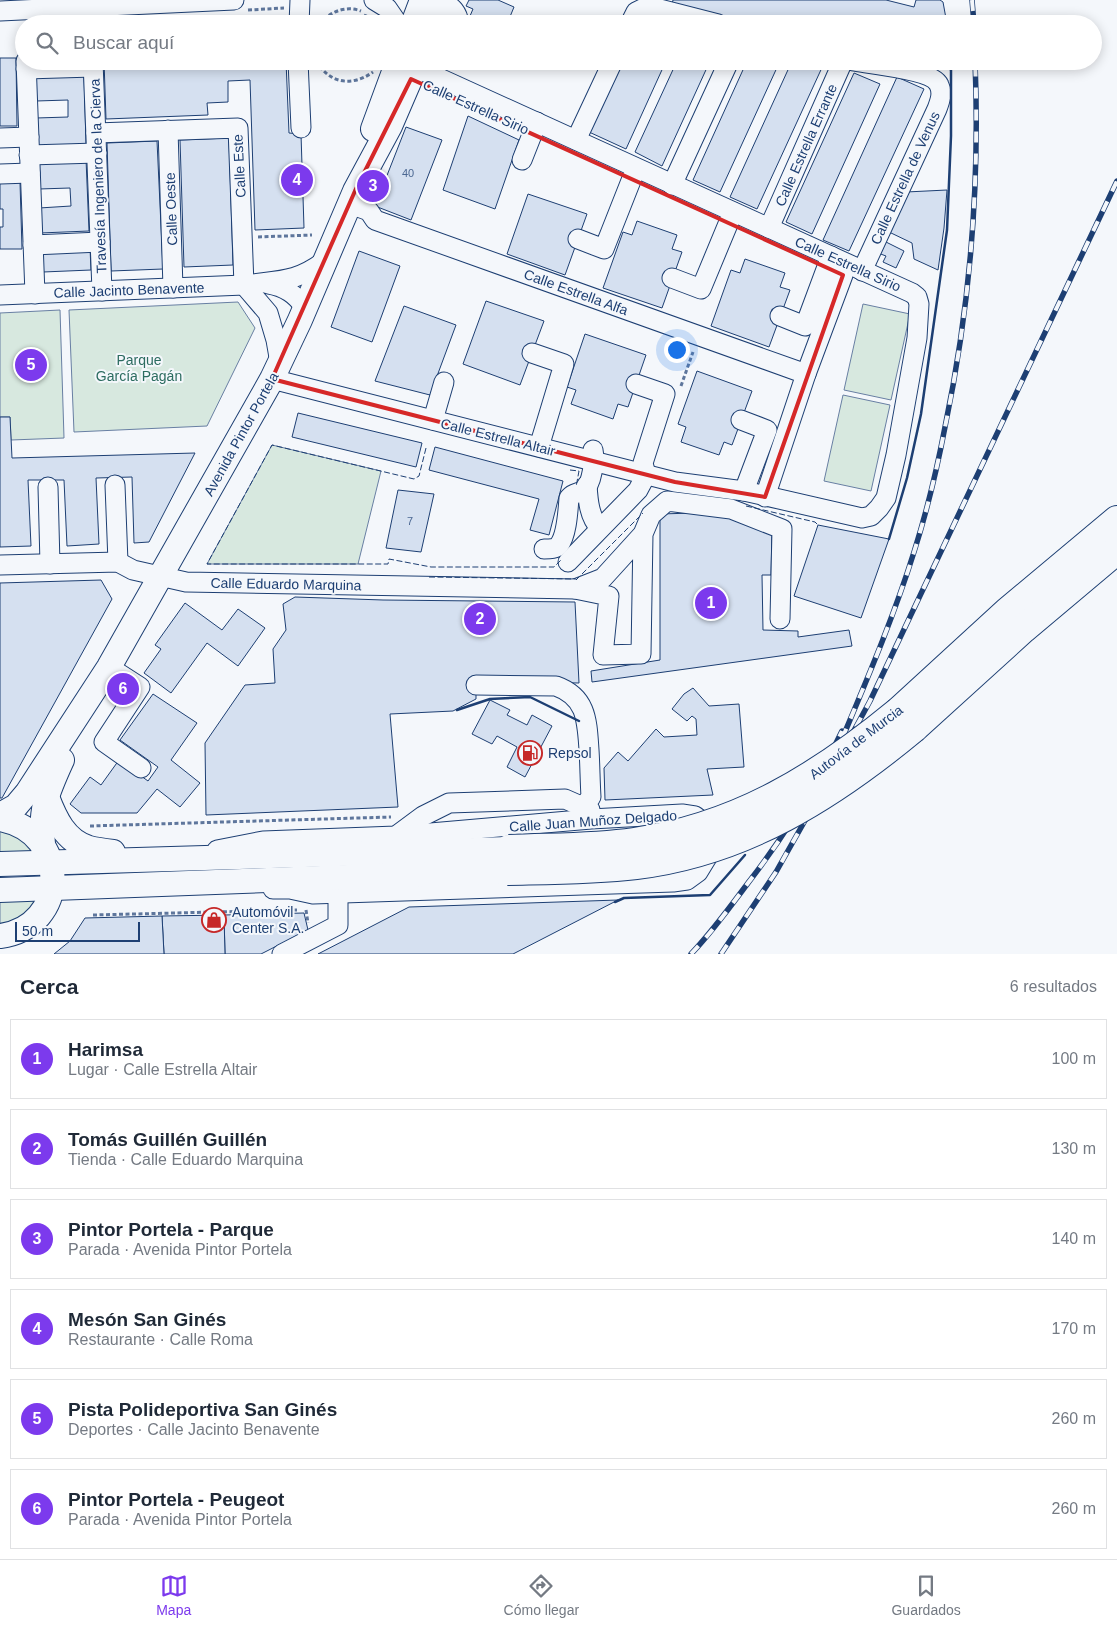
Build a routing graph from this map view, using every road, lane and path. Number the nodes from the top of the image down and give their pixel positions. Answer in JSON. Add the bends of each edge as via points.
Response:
{"nodes":[{"id":1,"x":234,"y":0,"type":"edge"},
{"id":2,"x":300,"y":0,"type":"edge"},
{"id":3,"x":434,"y":0,"type":"edge"},
{"id":4,"x":370,"y":7,"type":"edge"},
{"id":5,"x":345,"y":9,"type":"dead end"},
{"id":6,"x":0,"y":11,"type":"edge"},
{"id":7,"x":16,"y":15,"type":"edge"},
{"id":8,"x":91,"y":15,"type":"edge"},
{"id":9,"x":299,"y":15,"type":"edge"},
{"id":10,"x":329,"y":15,"type":"edge"},
{"id":11,"x":392,"y":15,"type":"edge"},
{"id":12,"x":421,"y":15,"type":"edge"},
{"id":13,"x":428,"y":15,"type":"edge"},
{"id":14,"x":433,"y":15,"type":"edge"},
{"id":15,"x":458,"y":15,"type":"edge"},
{"id":16,"x":634,"y":15,"type":"edge"},
{"id":17,"x":683,"y":15,"type":"edge"},
{"id":18,"x":26,"y":70,"type":"edge"},
{"id":19,"x":93,"y":70,"type":"edge"},
{"id":20,"x":298,"y":70,"type":"edge"},
{"id":21,"x":322,"y":70,"type":"edge"},
{"id":22,"x":411,"y":70,"type":"edge"},
{"id":23,"x":420,"y":70,"type":"edge"},
{"id":24,"x":442,"y":70,"type":"edge"},
{"id":25,"x":609,"y":70,"type":"edge"},
{"id":26,"x":725,"y":70,"type":"edge"},
{"id":27,"x":839,"y":70,"type":"edge"},
{"id":28,"x":906,"y":70,"type":"edge"},
{"id":29,"x":374,"y":72,"type":"dead end"},
{"id":30,"x":535,"y":127,"type":"junction"},
{"id":31,"x":301,"y":128,"type":"dead end"},
{"id":32,"x":168,"y":130,"type":"junction"},
{"id":33,"x":96,"y":133,"type":"junction"},
{"id":34,"x":0,"y":138,"type":"edge"},
{"id":35,"x":576,"y":140,"type":"junction"},
{"id":36,"x":97,"y":154,"type":"junction"},
{"id":37,"x":29,"y":155,"type":"junction"},
{"id":38,"x":522,"y":160,"type":"dead end"},
{"id":39,"x":634,"y":173,"type":"junction"},
{"id":40,"x":0,"y":174,"type":"edge"},
{"id":41,"x":672,"y":184,"type":"junction"},
{"id":42,"x":353,"y":197,"type":"junction"},
{"id":43,"x":731,"y":217,"type":"junction"},
{"id":44,"x":769,"y":228,"type":"junction"},
{"id":45,"x":312,"y":235,"type":"dead end"},
{"id":46,"x":580,"y":235,"type":"dead end"},
{"id":47,"x":252,"y":237,"type":"dead end"},
{"id":48,"x":100,"y":242,"type":"junction"},
{"id":49,"x":33,"y":245,"type":"junction"},
{"id":50,"x":326,"y":260,"type":"junction"},
{"id":51,"x":833,"y":266,"type":"junction"},
{"id":52,"x":862,"y":271,"type":"junction"},
{"id":53,"x":674,"y":274,"type":"dead end"},
{"id":54,"x":252,"y":284,"type":"junction"},
{"id":55,"x":173,"y":288,"type":"junction"},
{"id":56,"x":102,"y":291,"type":"junction"},
{"id":57,"x":35,"y":294,"type":"junction"},
{"id":58,"x":0,"y":295,"type":"edge"},
{"id":59,"x":782,"y":312,"type":"dead end"},
{"id":60,"x":268,"y":313,"type":"junction"},
{"id":61,"x":303,"y":314,"type":"junction"},
{"id":62,"x":918,"y":315,"type":"junction"},
{"id":63,"x":530,"y":358,"type":"dead end"},
{"id":64,"x":277,"y":370,"type":"junction"},
{"id":65,"x":806,"y":374,"type":"junction"},
{"id":66,"x":444,"y":382,"type":"dead end"},
{"id":67,"x":635,"y":388,"type":"dead end"},
{"id":68,"x":435,"y":415,"type":"junction"},
{"id":69,"x":739,"y":424,"type":"dead end"},
{"id":70,"x":540,"y":442,"type":"junction"},
{"id":71,"x":594,"y":456,"type":"junction"},
{"id":72,"x":645,"y":469,"type":"junction"},
{"id":73,"x":115,"y":485,"type":"dead end"},
{"id":74,"x":588,"y":485,"type":"junction"},
{"id":75,"x":48,"y":487,"type":"dead end"},
{"id":76,"x":744,"y":492,"type":"junction"},
{"id":77,"x":766,"y":497,"type":"junction"},
{"id":78,"x":1117,"y":520,"type":"edge"},
{"id":79,"x":600,"y":528,"type":"junction"},
{"id":80,"x":643,"y":534,"type":"junction"},
{"id":81,"x":544,"y":549,"type":"dead end"},
{"id":82,"x":1117,"y":550,"type":"edge"},
{"id":83,"x":118,"y":562,"type":"junction"},
{"id":84,"x":568,"y":562,"type":"dead end"},
{"id":85,"x":50,"y":564,"type":"junction"},
{"id":86,"x":0,"y":565,"type":"edge"},
{"id":87,"x":161,"y":577,"type":"junction"},
{"id":88,"x":575,"y":589,"type":"junction"},
{"id":89,"x":780,"y":619,"type":"dead end"},
{"id":90,"x":109,"y":667,"type":"junction"},
{"id":91,"x":476,"y":685,"type":"dead end"},
{"id":92,"x":93,"y":692,"type":"junction"},
{"id":93,"x":141,"y":768,"type":"dead end"},
{"id":94,"x":47,"y":797,"type":"junction"},
{"id":95,"x":587,"y":813,"type":"junction"},
{"id":96,"x":0,"y":815,"type":"edge"},
{"id":97,"x":392,"y":817,"type":"dead end"},
{"id":98,"x":0,"y":819,"type":"edge"},
{"id":99,"x":88,"y":826,"type":"dead end"},
{"id":100,"x":396,"y":836,"type":"junction"},
{"id":101,"x":47,"y":854,"type":"junction"},
{"id":102,"x":167,"y":860,"type":"junction"},
{"id":103,"x":508,"y":860,"type":"junction"},
{"id":104,"x":0,"y":864,"type":"edge"},
{"id":105,"x":170,"y":884,"type":"junction"},
{"id":106,"x":52,"y":888,"type":"junction"},
{"id":107,"x":0,"y":890,"type":"edge"},
{"id":108,"x":338,"y":894,"type":"junction"},
{"id":109,"x":93,"y":915,"type":"dead end"},
{"id":110,"x":308,"y":924,"type":"dead end"},
{"id":111,"x":0,"y":936,"type":"edge"},
{"id":112,"x":282,"y":954,"type":"edge"}],
"edges":[{"from":1,"to":8,"type":"street"},
{"from":2,"to":9,"type":"street"},
{"from":3,"to":12,"type":"main road"},
{"from":3,"to":13,"type":"main road"},
{"from":3,"to":14,"type":"main road"},
{"from":3,"to":15,"type":"street"},
{"from":4,"to":11,"type":"street","via":[[387,8]]},
{"from":5,"to":10,"type":"path"},
{"from":6,"to":7,"type":"street"},
{"from":16,"to":17,"type":"street","via":[[648,6]]},
{"from":18,"to":37,"type":"street"},
{"from":19,"to":33,"type":"street","name":"Travesía Ingeniero de la Cierva"},
{"from":20,"to":31,"type":"street"},
{"from":21,"to":29,"type":"path","via":[[341,81],[353,81]]},
{"from":22,"to":42,"type":"main road","name":"Avenida Pintor Portela","via":[[390,126]]},
{"from":23,"to":30,"type":"street","name":"Calle Estrella Sirio"},
{"from":24,"to":30,"type":"street","name":"Calle Estrella Sirio"},
{"from":25,"to":35,"type":"street"},
{"from":26,"to":41,"type":"street"},
{"from":27,"to":44,"type":"street","name":"Calle Estrella Errante"},
{"from":28,"to":52,"type":"street","name":"Calle Estrella de Venus","via":[[936,81],[940,100]]},
{"from":30,"to":35,"type":"street","name":"Calle Estrella Sirio"},
{"from":30,"to":38,"type":"street"},
{"from":30,"to":39,"type":"street","name":"Calle Estrella Sirio"},
{"from":32,"to":33,"type":"street","name":"Calle Este"},
{"from":32,"to":54,"type":"street","name":"Calle Este","via":[[238,128]]},
{"from":32,"to":55,"type":"street","name":"Calle Oeste"},
{"from":33,"to":36,"type":"street","name":"Travesía Ingeniero de la Cierva"},
{"from":34,"to":37,"type":"street"},
{"from":35,"to":39,"type":"street","name":"Calle Estrella Sirio"},
{"from":36,"to":37,"type":"street"},
{"from":36,"to":48,"type":"street","name":"Travesía Ingeniero de la Cierva"},
{"from":37,"to":40,"type":"street"},
{"from":37,"to":49,"type":"street"},
{"from":39,"to":41,"type":"street","name":"Calle Estrella Sirio"},
{"from":39,"to":43,"type":"street","name":"Calle Estrella Sirio"},
{"from":39,"to":46,"type":"street","via":[[604,249]]},
{"from":41,"to":43,"type":"street","name":"Calle Estrella Sirio"},
{"from":42,"to":50,"type":"main road","name":"Avenida Pintor Portela"},
{"from":42,"to":65,"type":"street","name":"Calle Estrella Alfa","via":[[375,220]]},
{"from":43,"to":44,"type":"street","name":"Calle Estrella Sirio"},
{"from":43,"to":51,"type":"street","name":"Calle Estrella Sirio"},
{"from":43,"to":53,"type":"street","via":[[701,289]]},
{"from":44,"to":51,"type":"street","name":"Calle Estrella Sirio"},
{"from":45,"to":47,"type":"path"},
{"from":48,"to":49,"type":"street"},
{"from":48,"to":56,"type":"street","name":"Travesía Ingeniero de la Cierva"},
{"from":49,"to":57,"type":"street"},
{"from":50,"to":54,"type":"street","name":"Calle Jacinto Benavente","via":[[302,275],[274,283]]},
{"from":50,"to":61,"type":"main road","name":"Avenida Pintor Portela"},
{"from":51,"to":52,"type":"street","name":"Calle Estrella Sirio"},
{"from":51,"to":59,"type":"street","via":[[804,326]]},
{"from":51,"to":62,"type":"street","name":"Calle Estrella Sirio","via":[[909,305]]},
{"from":51,"to":65,"type":"street"},
{"from":52,"to":62,"type":"street","name":"Calle Estrella Sirio","via":[[918,297]]},
{"from":54,"to":55,"type":"street","name":"Calle Jacinto Benavente"},
{"from":54,"to":60,"type":"street"},
{"from":54,"to":61,"type":"street","name":"Calle Jacinto Benavente","via":[[282,287],[291,292],[298,298]]},
{"from":55,"to":56,"type":"street","name":"Calle Jacinto Benavente"},
{"from":56,"to":57,"type":"street","name":"Calle Jacinto Benavente"},
{"from":57,"to":58,"type":"street","name":"Calle Jacinto Benavente"},
{"from":60,"to":61,"type":"street","via":[[285,321]]},
{"from":60,"to":64,"type":"street","via":[[276,340]]},
{"from":61,"to":64,"type":"main road","name":"Avenida Pintor Portela"},
{"from":62,"to":77,"type":"street","name":"Calle Estrella Altair","via":[[917,338],[896,455],[886,498],[879,508],[871,516],[862,518]]},
{"from":63,"to":70,"type":"street","via":[[564,364]]},
{"from":64,"to":68,"type":"street","name":"Calle Estrella Altair"},
{"from":64,"to":87,"type":"main road","name":"Avenida Pintor Portela"},
{"from":65,"to":77,"type":"street"},
{"from":66,"to":68,"type":"street"},
{"from":67,"to":72,"type":"street","via":[[662,402]]},
{"from":68,"to":70,"type":"street","name":"Calle Estrella Altair"},
{"from":69,"to":76,"type":"street","via":[[767,430]]},
{"from":70,"to":71,"type":"street","name":"Calle Estrella Altair"},
{"from":71,"to":72,"type":"street","name":"Calle Estrella Altair"},
{"from":71,"to":74,"type":"street"},
{"from":72,"to":76,"type":"street","name":"Calle Estrella Altair","via":[[676,482]]},
{"from":72,"to":79,"type":"street","via":[[638,490]]},
{"from":73,"to":83,"type":"street"},
{"from":74,"to":79,"type":"street","via":[[591,513]]},
{"from":74,"to":81,"type":"street","via":[[569,498],[563,537],[558,546]]},
{"from":75,"to":85,"type":"street"},
{"from":76,"to":77,"type":"street","name":"Calle Estrella Altair"},
{"from":78,"to":103,"type":"highway","name":"Autovía de Murcia","bridge":true,"via":[[1007,612],[886,721],[843,755],[797,784],[738,813],[673,835]]},
{"from":79,"to":84,"type":"street"},
{"from":80,"to":88,"type":"street","via":[[603,578]]},
{"from":80,"to":88,"type":"street","via":[[641,654],[603,655],[609,596]]},
{"from":80,"to":89,"type":"street","via":[[650,515],[667,501],[731,509],[782,529]]},
{"from":82,"to":103,"type":"highway","name":"Autovía de Murcia","bridge":true,"via":[[1058,598],[895,745],[838,787],[794,813],[726,843],[663,860],[613,867]]},
{"from":83,"to":85,"type":"street","name":"Calle Eduardo Marquina"},
{"from":83,"to":87,"type":"street","name":"Calle Eduardo Marquina","via":[[133,570]]},
{"from":85,"to":86,"type":"street","name":"Calle Eduardo Marquina"},
{"from":87,"to":88,"type":"street","name":"Calle Eduardo Marquina","via":[[186,582]]},
{"from":87,"to":90,"type":"main road","name":"Avenida Pintor Portela"},
{"from":90,"to":92,"type":"main road","name":"Avenida Pintor Portela"},
{"from":90,"to":93,"type":"street","via":[[140,687],[104,742]]},
{"from":91,"to":95,"type":"street","via":[[556,686],[568,690],[580,703],[587,717],[591,797]]},
{"from":92,"to":94,"type":"main road","name":"Avenida Pintor Portela"},
{"from":92,"to":96,"type":"main road","name":"Avenida Pintor Portela","via":[[27,793],[16,806]]},
{"from":94,"to":101,"type":"main road","name":"Avenida Pintor Portela","via":[[42,826]]},
{"from":94,"to":102,"type":"main road","via":[[62,828],[79,844]]},
{"from":95,"to":100,"type":"street","name":"Calle Juan Muñoz Delgado"},
{"from":95,"to":100,"type":"street","via":[[565,799],[448,803]]},
{"from":95,"to":108,"type":"street","name":"Calle Juan Muñoz Delgado","via":[[695,816],[703,822],[709,854],[698,872],[687,880],[673,882]]},
{"from":97,"to":99,"type":"path"},
{"from":98,"to":101,"type":"main road","via":[[15,822],[28,830]]},
{"from":100,"to":102,"type":"street","name":"Calle Juan Muñoz Delgado","via":[[262,841]]},
{"from":101,"to":102,"type":"main road","name":"Calle Juan Muñoz Delgado"},
{"from":101,"to":104,"type":"main road","name":"Calle Juan Muñoz Delgado"},
{"from":101,"to":106,"type":"main road","name":"Avenida Pintor Portela"},
{"from":102,"to":103,"type":"main road","name":"Calle Juan Muñoz Delgado"},
{"from":103,"to":105,"type":"main road","name":"Calle Juan Muñoz Delgado"},
{"from":105,"to":106,"type":"main road","name":"Calle Juan Muñoz Delgado"},
{"from":105,"to":108,"type":"street","name":"Calle Juan Muñoz Delgado"},
{"from":106,"to":107,"type":"main road","name":"Calle Juan Muñoz Delgado"},
{"from":106,"to":111,"type":"main road","via":[[36,919],[22,930]]},
{"from":108,"to":112,"type":"street","via":[[338,925]]},
{"from":109,"to":110,"type":"path","via":[[306,909]]}]}
